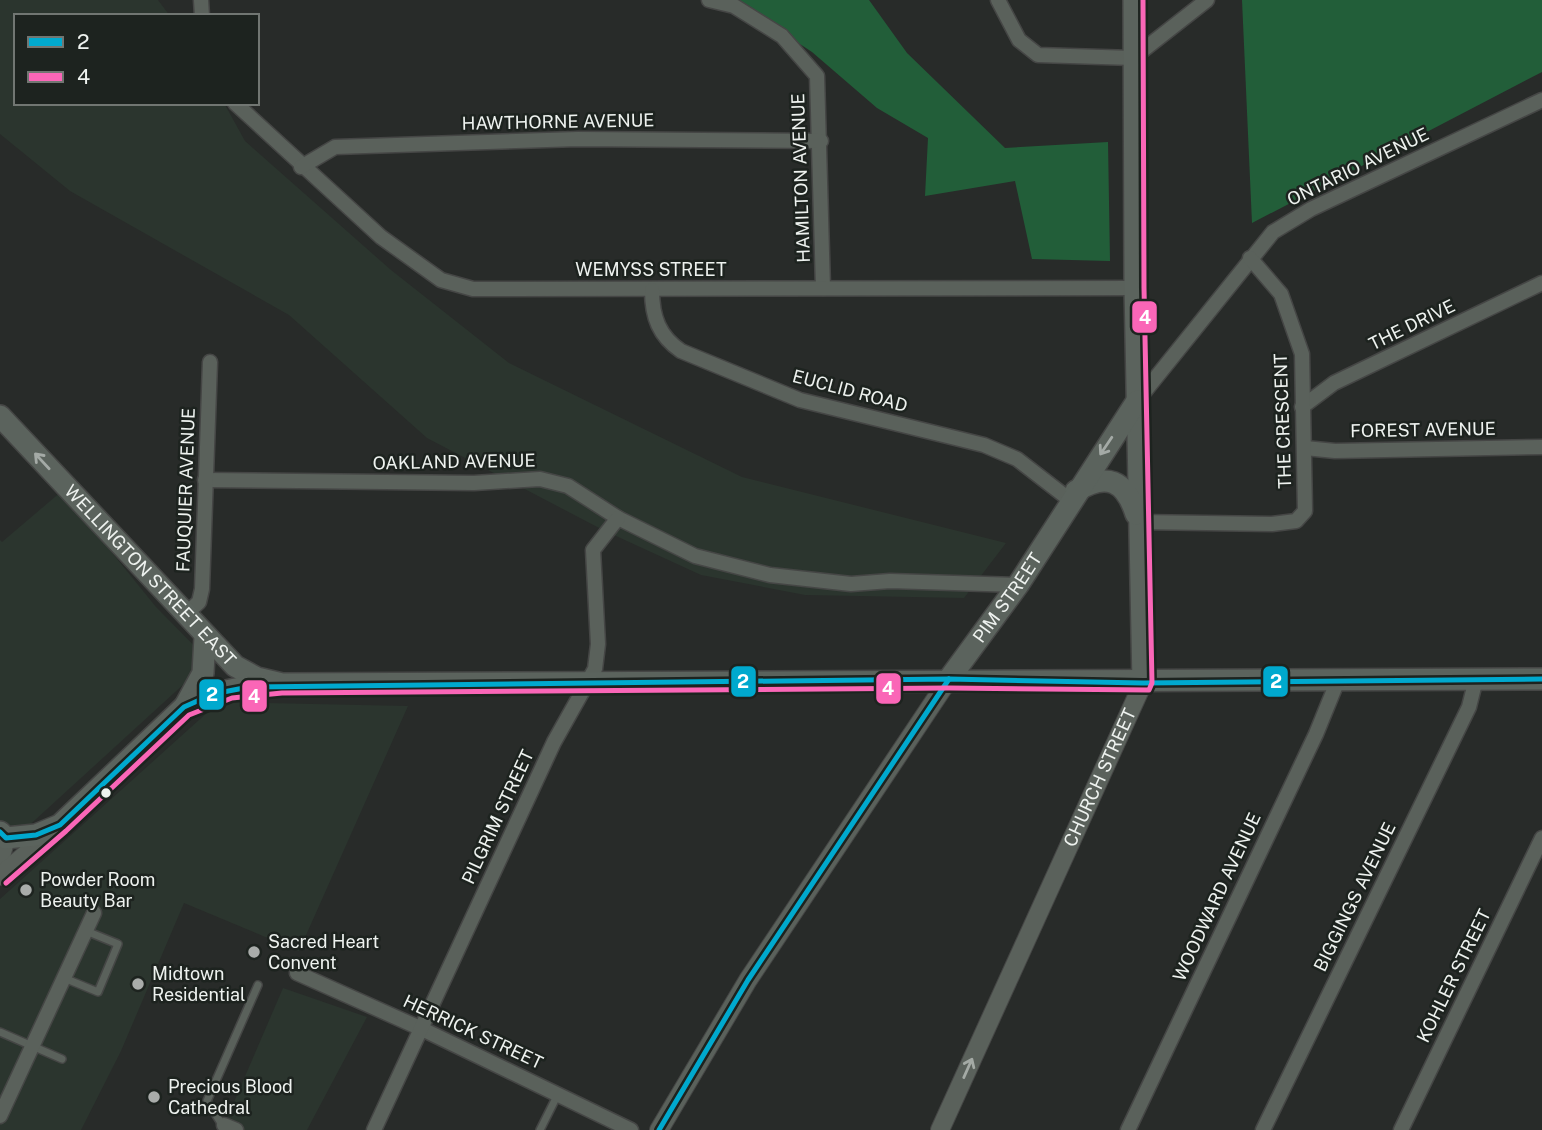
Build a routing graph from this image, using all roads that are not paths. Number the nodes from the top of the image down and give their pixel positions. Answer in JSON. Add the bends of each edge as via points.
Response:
{"nodes":[{"id":1,"x":709,"y":0,"type":"edge"},
{"id":2,"x":998,"y":0,"type":"edge"},
{"id":3,"x":1134,"y":0,"type":"edge"},
{"id":4,"x":1206,"y":0,"type":"edge"},
{"id":5,"x":1133,"y":58,"type":"junction"},
{"id":6,"x":1542,"y":100,"type":"edge"},
{"id":7,"x":237,"y":105,"type":"edge"},
{"id":8,"x":821,"y":141,"type":"junction"},
{"id":9,"x":301,"y":167,"type":"junction"},
{"id":10,"x":1250,"y":258,"type":"junction"},
{"id":11,"x":1542,"y":283,"type":"edge"},
{"id":12,"x":823,"y":288,"type":"junction"},
{"id":13,"x":1135,"y":288,"type":"junction"},
{"id":14,"x":652,"y":290,"type":"junction"},
{"id":15,"x":210,"y":362,"type":"dead end"},
{"id":16,"x":1137,"y":401,"type":"junction"},
{"id":17,"x":1302,"y":407,"type":"junction"},
{"id":18,"x":0,"y":416,"type":"edge"},
{"id":19,"x":1542,"y":447,"type":"edge"},
{"id":20,"x":1305,"y":448,"type":"junction"},
{"id":21,"x":205,"y":480,"type":"junction"},
{"id":22,"x":1073,"y":496,"type":"junction"},
{"id":23,"x":618,"y":519,"type":"junction"},
{"id":24,"x":1139,"y":522,"type":"junction"},
{"id":25,"x":1018,"y":585,"type":"junction"},
{"id":26,"x":186,"y":614,"type":"junction"},
{"id":27,"x":205,"y":637,"type":"junction"},
{"id":28,"x":949,"y":679,"type":"junction"},
{"id":29,"x":1476,"y":679,"type":"junction"},
{"id":30,"x":1542,"y":679,"type":"edge"},
{"id":31,"x":1338,"y":680,"type":"junction"},
{"id":32,"x":1143,"y":682,"type":"junction"},
{"id":33,"x":585,"y":683,"type":"junction"},
{"id":34,"x":282,"y":684,"type":"junction"},
{"id":35,"x":184,"y":707,"type":"junction"},
{"id":36,"x":60,"y":825,"type":"junction"},
{"id":37,"x":3,"y":835,"type":"edge"},
{"id":38,"x":1542,"y":838,"type":"edge"},
{"id":39,"x":0,"y":860,"type":"edge"},
{"id":40,"x":0,"y":876,"type":"edge"},
{"id":41,"x":94,"y":913,"type":"dead end"},
{"id":42,"x":86,"y":931,"type":"junction"},
{"id":43,"x":297,"y":973,"type":"dead end"},
{"id":44,"x":64,"y":978,"type":"junction"},
{"id":45,"x":258,"y":985,"type":"dead end"},
{"id":46,"x":422,"y":1029,"type":"junction"},
{"id":47,"x":0,"y":1032,"type":"edge"},
{"id":48,"x":33,"y":1046,"type":"junction"},
{"id":49,"x":62,"y":1059,"type":"dead end"},
{"id":50,"x":558,"y":1094,"type":"junction"},
{"id":51,"x":0,"y":1116,"type":"edge"},
{"id":52,"x":227,"y":1128,"type":"edge"},
{"id":53,"x":374,"y":1130,"type":"edge"},
{"id":54,"x":540,"y":1130,"type":"edge"},
{"id":55,"x":631,"y":1130,"type":"edge"},
{"id":56,"x":659,"y":1130,"type":"edge"},
{"id":57,"x":940,"y":1130,"type":"edge"},
{"id":58,"x":1128,"y":1130,"type":"edge"},
{"id":59,"x":1263,"y":1130,"type":"edge"},
{"id":60,"x":1401,"y":1130,"type":"edge"}],
"edges":[{"from":1,"to":8,"type":"street","name":"HAMILTON AVENUE","via":[[734,6],[782,36],[817,76]]},
{"from":2,"to":5,"type":"street","via":[[1018,40],[1038,55]]},
{"from":3,"to":5,"type":"main road"},
{"from":4,"to":5,"type":"street"},
{"from":5,"to":13,"type":"main road"},
{"from":6,"to":10,"type":"street","name":"ONTARIO AVENUE","via":[[1311,209],[1273,232]]},
{"from":7,"to":9,"type":"street","name":"WEMYSS STREET"},
{"from":8,"to":9,"type":"street","name":"HAWTHORNE AVENUE","via":[[578,139],[335,147]]},
{"from":8,"to":12,"type":"street","name":"HAMILTON AVENUE"},
{"from":9,"to":14,"type":"street","name":"WEMYSS STREET","via":[[381,237],[440,280],[473,289]]},
{"from":10,"to":16,"type":"street","name":"ONTARIO AVENUE"},
{"from":10,"to":17,"type":"street","name":"THE CRESCENT","via":[[1282,294],[1302,354]]},
{"from":11,"to":17,"type":"street","name":"THE DRIVE","via":[[1334,383]]},
{"from":12,"to":13,"type":"street","name":"WEMYSS STREET"},
{"from":12,"to":14,"type":"street","name":"WEMYSS STREET"},
{"from":13,"to":16,"type":"main road"},
{"from":14,"to":22,"type":"street","name":"EUCLID ROAD","via":[[656,323],[665,340],[681,351],[800,400],[984,445],[1017,458]]},
{"from":15,"to":21,"type":"street","name":"FAUQUIER AVENUE"},
{"from":16,"to":22,"type":"main road","name":"PIM STREET","one_way":true},
{"from":16,"to":24,"type":"main road","name":"CHURCH STREET"},
{"from":17,"to":20,"type":"street","name":"THE CRESCENT"},
{"from":26,"to":18,"type":"main road","name":"WELLINGTON STREET EAST","one_way":true},
{"from":19,"to":20,"type":"street","name":"FOREST AVENUE"},
{"from":20,"to":24,"type":"street","name":"THE CRESCENT","via":[[1305,511],[1296,521]]},
{"from":21,"to":23,"type":"street","name":"OAKLAND AVENUE","via":[[474,483],[540,479],[568,486]]},
{"from":21,"to":26,"type":"street","name":"FAUQUIER AVENUE","via":[[202,589],[199,602]]},
{"from":22,"to":24,"type":"main road","via":[[1091,482],[1106,479],[1120,485],[1131,498]]},
{"from":22,"to":25,"type":"main road","name":"PIM STREET"},
{"from":23,"to":25,"type":"street","name":"OAKLAND AVENUE","via":[[695,556],[770,575],[851,584]]},
{"from":23,"to":33,"type":"street","name":"PILGRIM STREET","via":[[593,550],[598,644],[595,669]]},
{"from":24,"to":32,"type":"main road","name":"CHURCH STREET"},
{"from":25,"to":28,"type":"main road","name":"PIM STREET"},
{"from":26,"to":27,"type":"main road","name":"WELLINGTON STREET EAST"},
{"from":27,"to":34,"type":"main road","name":"WELLINGTON STREET EAST","via":[[235,666]]},
{"from":27,"to":35,"type":"main road","via":[[203,673]]},
{"from":28,"to":32,"type":"main road","name":"WELLINGTON STREET EAST"},
{"from":28,"to":33,"type":"main road","name":"WELLINGTON STREET EAST"},
{"from":28,"to":56,"type":"street","name":"PIM STREET","via":[[748,980]]},
{"from":29,"to":30,"type":"main road","name":"WELLINGTON STREET EAST"},
{"from":29,"to":31,"type":"main road","name":"WELLINGTON STREET EAST"},
{"from":29,"to":59,"type":"street","name":"BIGGINGS AVENUE","via":[[1463,719]]},
{"from":31,"to":32,"type":"main road","name":"WELLINGTON STREET EAST"},
{"from":31,"to":58,"type":"street","name":"WOODWARD AVENUE"},
{"from":57,"to":32,"type":"street","name":"CHURCH STREET","one_way":true},
{"from":33,"to":34,"type":"main road","name":"WELLINGTON STREET EAST"},
{"from":33,"to":46,"type":"street","name":"PILGRIM STREET"},
{"from":34,"to":35,"type":"main road","via":[[230,689]]},
{"from":35,"to":36,"type":"main road"},
{"from":36,"to":37,"type":"main road","via":[[36,835]]},
{"from":36,"to":40,"type":"street"},
{"from":37,"to":39,"type":"street"},
{"from":38,"to":60,"type":"street","name":"KOHLER STREET"},
{"from":41,"to":42,"type":"street"},
{"from":42,"to":44,"type":"street"},
{"from":42,"to":44,"type":"lane","via":[[118,944],[98,992]]},
{"from":43,"to":46,"type":"street","name":"HERRICK STREET"},
{"from":44,"to":48,"type":"street"},
{"from":45,"to":52,"type":"lane","via":[[207,1101]]},
{"from":46,"to":50,"type":"street","name":"HERRICK STREET"},
{"from":46,"to":53,"type":"street","name":"PILGRIM STREET"},
{"from":47,"to":48,"type":"lane"},
{"from":48,"to":49,"type":"lane"},
{"from":48,"to":51,"type":"street"},
{"from":50,"to":54,"type":"lane"},
{"from":50,"to":55,"type":"street","name":"HERRICK STREET"}]}
